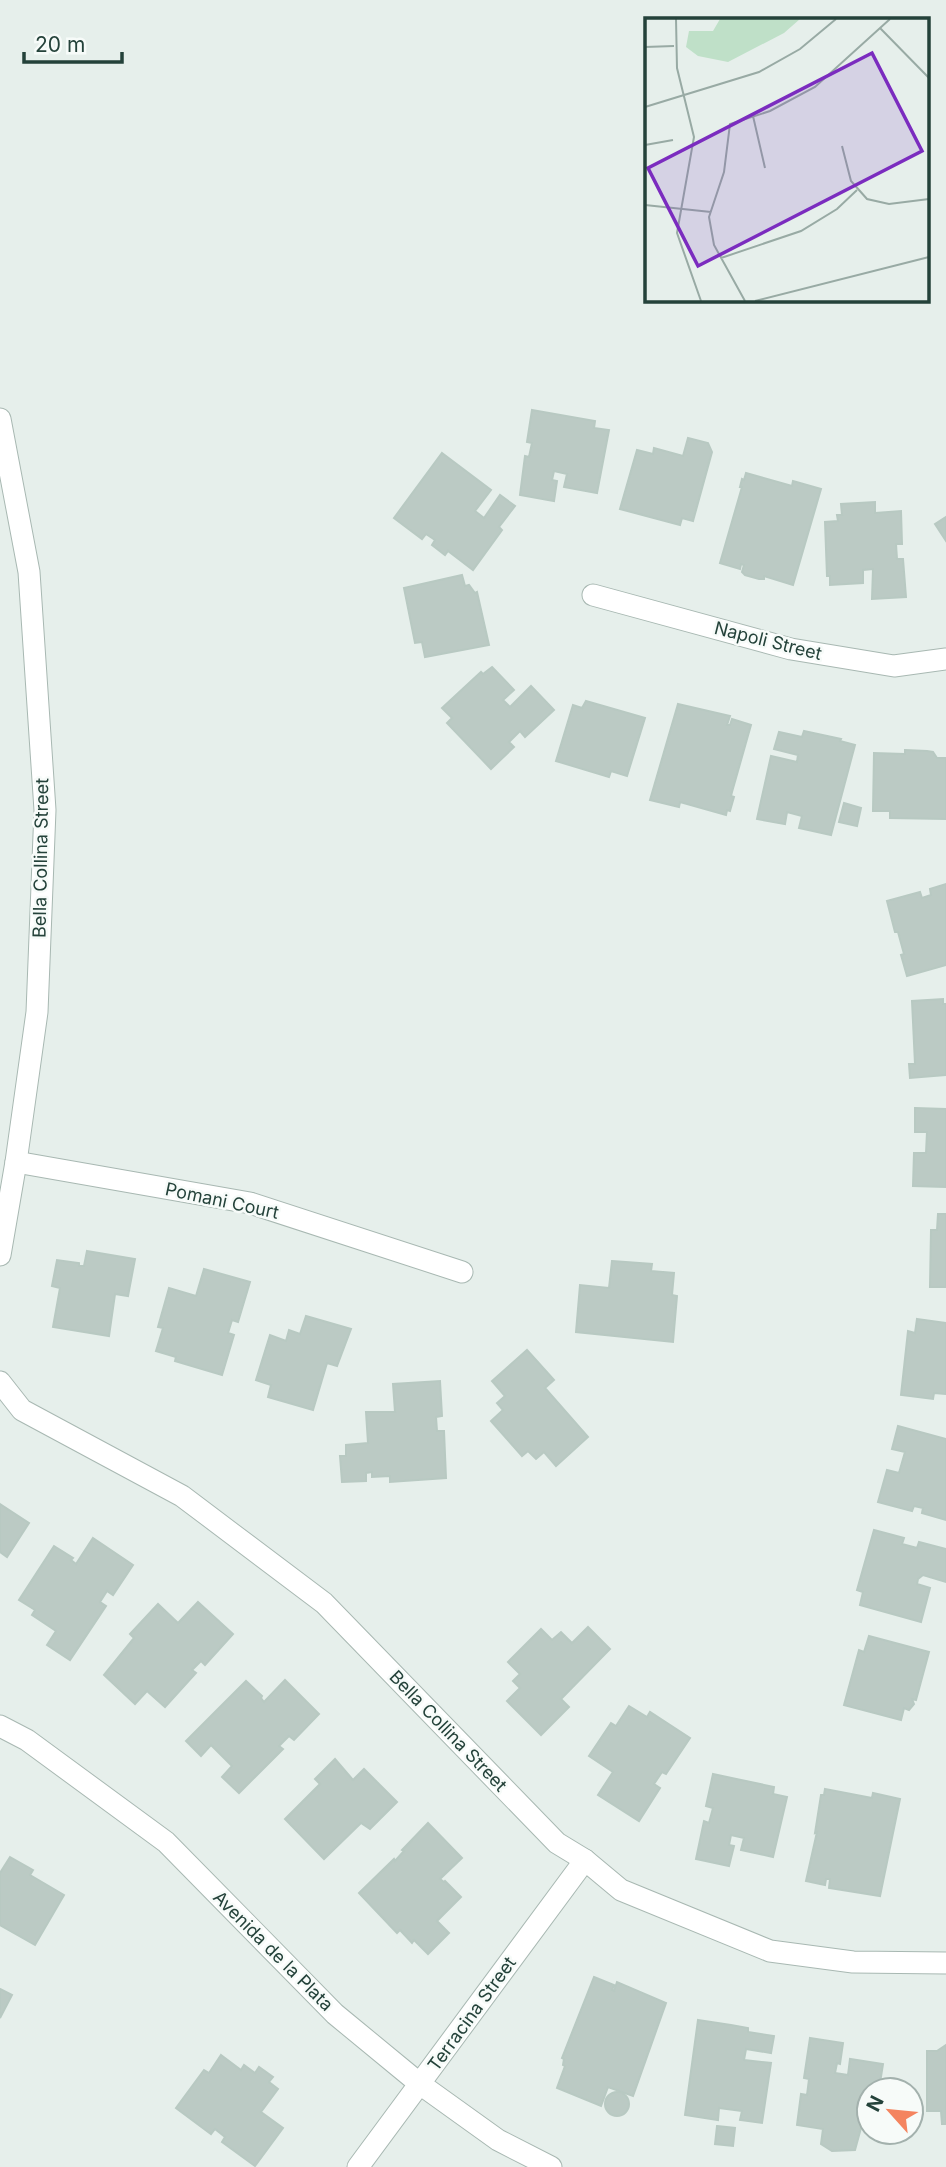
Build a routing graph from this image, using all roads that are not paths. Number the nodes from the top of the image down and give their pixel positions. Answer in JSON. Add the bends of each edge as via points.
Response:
{"nodes":[{"id":1,"x":0,"y":419,"type":"edge"},
{"id":2,"x":593,"y":595,"type":"dead end"},
{"id":3,"x":946,"y":659,"type":"edge"},
{"id":4,"x":16,"y":1162,"type":"junction"},
{"id":5,"x":0,"y":1255,"type":"edge"},
{"id":6,"x":462,"y":1272,"type":"dead end"},
{"id":7,"x":0,"y":1382,"type":"edge"},
{"id":8,"x":0,"y":1726,"type":"edge"},
{"id":9,"x":585,"y":1860,"type":"junction"},
{"id":10,"x":946,"y":1963,"type":"edge"},
{"id":11,"x":420,"y":2084,"type":"junction"},
{"id":12,"x":358,"y":2167,"type":"edge"},
{"id":13,"x":551,"y":2167,"type":"edge"}],
"edges":[{"from":1,"to":4,"type":"street","name":"Bella Collina Street","via":[[29,572],[45,810],[37,1012]]},
{"from":2,"to":3,"type":"street","name":"Napoli Street","via":[[791,649],[894,666]]},
{"from":4,"to":5,"type":"street","name":"Bella Collina Street"},
{"from":4,"to":6,"type":"street","name":"Pomani Court","via":[[250,1203]]},
{"from":7,"to":9,"type":"street","name":"Bella Collina Street","via":[[22,1410],[182,1496],[324,1603],[557,1843]]},
{"from":8,"to":11,"type":"street","name":"Avenida de la Plata","via":[[27,1740],[166,1842],[335,2014]]},
{"from":9,"to":10,"type":"street","name":"Bella Collina Street","via":[[621,1890],[770,1951],[853,1962]]},
{"from":9,"to":11,"type":"street","name":"Terracina Street"},
{"from":11,"to":12,"type":"street","name":"Terracina Street"},
{"from":11,"to":13,"type":"street","name":"Avenida de la Plata","via":[[498,2140]]}]}
